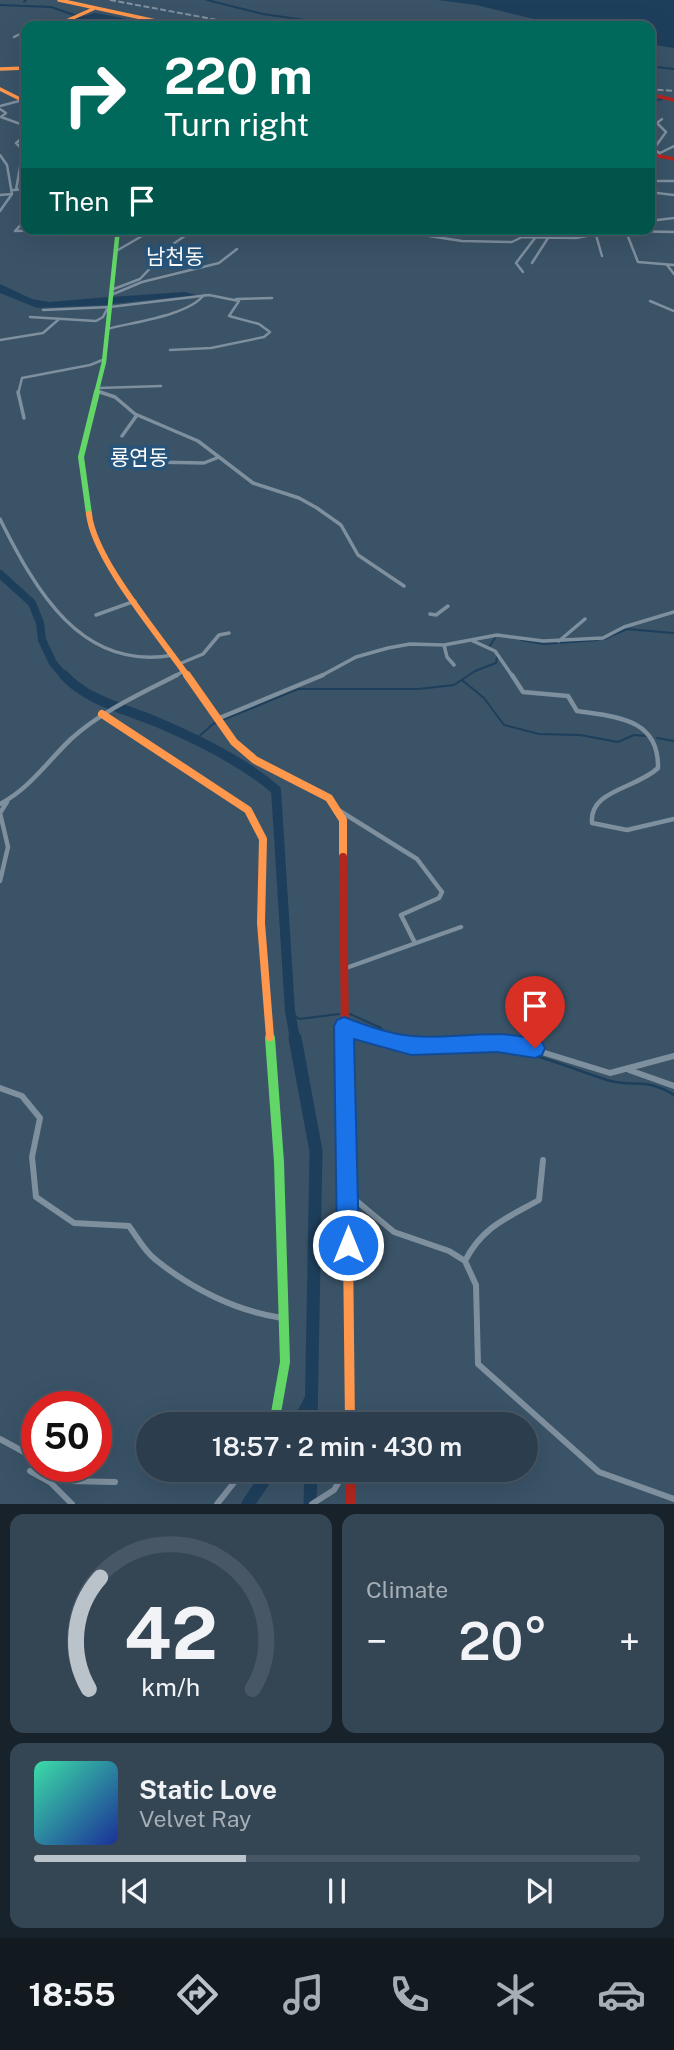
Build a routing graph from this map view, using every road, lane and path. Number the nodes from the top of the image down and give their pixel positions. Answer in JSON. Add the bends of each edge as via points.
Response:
{"nodes":[{"id":1,"x":59,"y":0,"type":"edge"},
{"id":2,"x":93,"y":9,"type":"junction"},
{"id":3,"x":64,"y":21,"type":"edge"},
{"id":4,"x":154,"y":21,"type":"edge"},
{"id":5,"x":21,"y":34,"type":"edge"},
{"id":6,"x":14,"y":37,"type":"dead end"},
{"id":7,"x":21,"y":68,"type":"edge"},
{"id":8,"x":0,"y":69,"type":"edge"},
{"id":9,"x":0,"y":89,"type":"edge"},
{"id":10,"x":655,"y":95,"type":"edge"},
{"id":11,"x":21,"y":99,"type":"edge"},
{"id":12,"x":674,"y":100,"type":"edge"},
{"id":13,"x":21,"y":102,"type":"edge"},
{"id":14,"x":0,"y":108,"type":"edge"},
{"id":15,"x":1,"y":117,"type":"edge"},
{"id":16,"x":662,"y":119,"type":"dead end"},
{"id":17,"x":21,"y":124,"type":"edge"},
{"id":18,"x":655,"y":146,"type":"edge"},
{"id":19,"x":673,"y":147,"type":"edge"},
{"id":20,"x":655,"y":152,"type":"edge"},
{"id":21,"x":0,"y":155,"type":"edge"},
{"id":22,"x":655,"y":155,"type":"edge"},
{"id":23,"x":659,"y":155,"type":"junction"},
{"id":24,"x":21,"y":157,"type":"edge"},
{"id":25,"x":674,"y":159,"type":"edge"},
{"id":26,"x":655,"y":181,"type":"edge"},
{"id":27,"x":674,"y":181,"type":"edge"},
{"id":28,"x":21,"y":190,"type":"edge"},
{"id":29,"x":12,"y":192,"type":"junction"},
{"id":30,"x":655,"y":193,"type":"edge"},
{"id":31,"x":0,"y":195,"type":"edge"},
{"id":32,"x":674,"y":195,"type":"edge"},
{"id":33,"x":0,"y":211,"type":"edge"},
{"id":34,"x":674,"y":218,"type":"edge"},
{"id":35,"x":655,"y":220,"type":"edge"},
{"id":36,"x":655,"y":231,"type":"edge"},
{"id":37,"x":674,"y":232,"type":"edge"},
{"id":38,"x":118,"y":235,"type":"edge"},
{"id":39,"x":144,"y":235,"type":"edge"},
{"id":40,"x":186,"y":235,"type":"edge"},
{"id":41,"x":421,"y":235,"type":"edge"},
{"id":42,"x":596,"y":235,"type":"joint"},
{"id":43,"x":627,"y":235,"type":"edge"},
{"id":44,"x":535,"y":237,"type":"junction"},
{"id":45,"x":548,"y":238,"type":"junction"},
{"id":46,"x":237,"y":249,"type":"dead end"},
{"id":47,"x":118,"y":250,"type":"junction"},
{"id":48,"x":601,"y":256,"type":"dead end"},
{"id":49,"x":532,"y":263,"type":"dead end"},
{"id":50,"x":667,"y":265,"type":"junction"},
{"id":51,"x":674,"y":265,"type":"edge"},
{"id":52,"x":523,"y":272,"type":"dead end"},
{"id":53,"x":674,"y":274,"type":"edge"},
{"id":54,"x":141,"y":281,"type":"junction"},
{"id":55,"x":110,"y":294,"type":"junction"},
{"id":56,"x":204,"y":295,"type":"junction"},
{"id":57,"x":272,"y":298,"type":"dead end"},
{"id":58,"x":235,"y":299,"type":"junction"},
{"id":59,"x":650,"y":301,"type":"dead end"},
{"id":60,"x":109,"y":306,"type":"junction"},
{"id":61,"x":43,"y":310,"type":"dead end"},
{"id":62,"x":674,"y":311,"type":"edge"},
{"id":63,"x":30,"y":317,"type":"dead end"},
{"id":64,"x":59,"y":320,"type":"junction"},
{"id":65,"x":107,"y":328,"type":"junction"},
{"id":66,"x":0,"y":340,"type":"edge"},
{"id":67,"x":170,"y":350,"type":"dead end"},
{"id":68,"x":105,"y":359,"type":"junction"},
{"id":69,"x":161,"y":386,"type":"dead end"},
{"id":70,"x":98,"y":389,"type":"junction"},
{"id":71,"x":138,"y":415,"type":"junction"},
{"id":72,"x":24,"y":418,"type":"dead end"},
{"id":73,"x":122,"y":436,"type":"dead end"},
{"id":74,"x":219,"y":457,"type":"junction"},
{"id":75,"x":151,"y":462,"type":"dead end"},
{"id":76,"x":0,"y":519,"type":"edge"},
{"id":77,"x":404,"y":586,"type":"dead end"},
{"id":78,"x":135,"y":601,"type":"junction"},
{"id":79,"x":448,"y":606,"type":"dead end"},
{"id":80,"x":674,"y":612,"type":"edge"},
{"id":81,"x":430,"y":614,"type":"dead end"},
{"id":82,"x":96,"y":615,"type":"dead end"},
{"id":83,"x":585,"y":619,"type":"dead end"},
{"id":84,"x":229,"y":633,"type":"dead end"},
{"id":85,"x":472,"y":640,"type":"junction"},
{"id":86,"x":558,"y":642,"type":"junction"},
{"id":87,"x":444,"y":645,"type":"junction"},
{"id":88,"x":173,"y":655,"type":"junction"},
{"id":89,"x":454,"y":665,"type":"dead end"},
{"id":90,"x":181,"y":667,"type":"junction"},
{"id":91,"x":103,"y":713,"type":"junction"},
{"id":92,"x":218,"y":721,"type":"junction"},
{"id":93,"x":8,"y":801,"type":"junction"},
{"id":94,"x":0,"y":804,"type":"edge"},
{"id":95,"x":340,"y":811,"type":"junction"},
{"id":96,"x":674,"y":819,"type":"edge"},
{"id":97,"x":0,"y":881,"type":"edge"},
{"id":98,"x":461,"y":927,"type":"dead end"},
{"id":99,"x":415,"y":943,"type":"junction"},
{"id":100,"x":345,"y":968,"type":"junction"},
{"id":101,"x":344,"y":1026,"type":"junction"},
{"id":102,"x":674,"y":1056,"type":"edge"},
{"id":103,"x":629,"y":1070,"type":"junction"},
{"id":104,"x":674,"y":1086,"type":"edge"},
{"id":105,"x":0,"y":1088,"type":"edge"},
{"id":106,"x":543,"y":1160,"type":"dead end"},
{"id":107,"x":348,"y":1194,"type":"junction"},
{"id":108,"x":465,"y":1261,"type":"junction"},
{"id":109,"x":282,"y":1318,"type":"junction"},
{"id":110,"x":277,"y":1412,"type":"edge"},
{"id":111,"x":350,"y":1412,"type":"edge"},
{"id":112,"x":0,"y":1438,"type":"edge"},
{"id":113,"x":21,"y":1450,"type":"edge"},
{"id":114,"x":50,"y":1482,"type":"edge"},
{"id":115,"x":112,"y":1482,"type":"edge"},
{"id":116,"x":115,"y":1482,"type":"dead end"},
{"id":117,"x":234,"y":1482,"type":"edge"},
{"id":118,"x":340,"y":1482,"type":"edge"},
{"id":119,"x":349,"y":1482,"type":"edge"},
{"id":120,"x":674,"y":1499,"type":"edge"},
{"id":121,"x":72,"y":1504,"type":"edge"},
{"id":122,"x":217,"y":1504,"type":"edge"},
{"id":123,"x":312,"y":1504,"type":"edge"},
{"id":124,"x":351,"y":1504,"type":"edge"}],
"edges":[{"from":1,"to":2,"type":"main road"},
{"from":2,"to":3,"type":"main road"},
{"from":2,"to":4,"type":"main road"},
{"from":5,"to":6,"type":"street"},
{"from":7,"to":8,"type":"main road"},
{"from":9,"to":11,"type":"main road"},
{"from":10,"to":12,"type":"main road"},
{"from":13,"to":14,"type":"street"},
{"from":14,"to":15,"type":"street","via":[[6,113]]},
{"from":15,"to":17,"type":"street"},
{"from":16,"to":18,"type":"street","via":[[657,123],[666,132]]},
{"from":19,"to":23,"type":"street"},
{"from":20,"to":23,"type":"street"},
{"from":21,"to":29,"type":"street","via":[[7,165]]},
{"from":22,"to":23,"type":"main road"},
{"from":23,"to":25,"type":"main road"},
{"from":24,"to":29,"type":"street"},
{"from":26,"to":27,"type":"street"},
{"from":28,"to":29,"type":"street"},
{"from":29,"to":31,"type":"street"},
{"from":29,"to":33,"type":"street"},
{"from":30,"to":32,"type":"street"},
{"from":34,"to":35,"type":"street"},
{"from":36,"to":37,"type":"street"},
{"from":38,"to":47,"type":"main road"},
{"from":39,"to":47,"type":"street"},
{"from":40,"to":54,"type":"street"},
{"from":41,"to":44,"type":"street","via":[[466,242]]},
{"from":42,"to":45,"type":"street"},
{"from":42,"to":48,"type":"street"},
{"from":43,"to":50,"type":"street","via":[[638,262]]},
{"from":44,"to":45,"type":"street"},
{"from":44,"to":52,"type":"street","via":[[516,263]]},
{"from":45,"to":49,"type":"street"},
{"from":46,"to":54,"type":"street","via":[[219,263]]},
{"from":47,"to":55,"type":"main road"},
{"from":50,"to":51,"type":"street"},
{"from":50,"to":53,"type":"street"},
{"from":54,"to":55,"type":"street"},
{"from":55,"to":60,"type":"main road"},
{"from":56,"to":58,"type":"street"},
{"from":56,"to":60,"type":"street"},
{"from":56,"to":65,"type":"street","via":[[199,303],[158,319]]},
{"from":57,"to":58,"type":"street"},
{"from":58,"to":67,"type":"street","via":[[238,304],[229,316],[259,324],[270,330],[269,335],[211,348]]},
{"from":59,"to":62,"type":"street"},
{"from":60,"to":61,"type":"street"},
{"from":60,"to":64,"type":"street","via":[[96,321]]},
{"from":60,"to":65,"type":"main road"},
{"from":63,"to":64,"type":"street"},
{"from":64,"to":66,"type":"street","via":[[43,333]]},
{"from":65,"to":68,"type":"main road"},
{"from":68,"to":70,"type":"main road"},
{"from":68,"to":72,"type":"street","via":[[22,378],[18,386]]},
{"from":69,"to":70,"type":"street"},
{"from":70,"to":71,"type":"street"},
{"from":70,"to":78,"type":"main road","via":[[81,457],[89,525]]},
{"from":71,"to":73,"type":"street"},
{"from":71,"to":74,"type":"street","via":[[180,431]]},
{"from":74,"to":75,"type":"street","via":[[204,463]]},
{"from":74,"to":77,"type":"street","via":[[253,483],[299,498],[341,525],[358,555]]},
{"from":76,"to":88,"type":"street","via":[[72,629],[123,653],[153,658]]},
{"from":78,"to":82,"type":"street"},
{"from":78,"to":88,"type":"main road"},
{"from":79,"to":81,"type":"street"},
{"from":80,"to":86,"type":"street","via":[[603,638]]},
{"from":83,"to":86,"type":"street"},
{"from":84,"to":90,"type":"street","via":[[219,635],[215,647]]},
{"from":85,"to":86,"type":"street","via":[[497,635]]},
{"from":85,"to":87,"type":"street"},
{"from":85,"to":96,"type":"street","via":[[495,651],[523,692],[568,696],[577,711],[632,722],[657,744],[658,768],[636,785],[607,794],[593,810],[592,823],[627,830]]},
{"from":87,"to":89,"type":"street"},
{"from":87,"to":92,"type":"street","via":[[402,645],[371,652]]},
{"from":88,"to":90,"type":"main road"},
{"from":90,"to":91,"type":"street","via":[[173,679]]},
{"from":90,"to":92,"type":"main road"},
{"from":91,"to":93,"type":"street"},
{"from":91,"to":109,"type":"main road","via":[[248,810],[262,833],[261,923],[279,1162]]},
{"from":92,"to":95,"type":"main road","via":[[254,759],[318,791]]},
{"from":93,"to":94,"type":"street"},
{"from":93,"to":97,"type":"street","via":[[0,816],[10,843]]},
{"from":95,"to":99,"type":"street","via":[[417,859],[442,892],[439,898],[401,915]]},
{"from":95,"to":100,"type":"main road"},
{"from":98,"to":99,"type":"street"},
{"from":99,"to":100,"type":"street"},
{"from":100,"to":101,"type":"main road"},
{"from":101,"to":103,"type":"street","via":[[411,1045],[519,1045],[602,1072]]},
{"from":101,"to":107,"type":"main road"},
{"from":102,"to":103,"type":"street"},
{"from":103,"to":104,"type":"street"},
{"from":105,"to":109,"type":"street","via":[[22,1096],[40,1118],[32,1157],[36,1197],[41,1203],[74,1223],[129,1226],[155,1259],[223,1302]]},
{"from":106,"to":108,"type":"street","via":[[539,1200],[486,1230]]},
{"from":107,"to":108,"type":"street","via":[[399,1235]]},
{"from":107,"to":111,"type":"main road"},
{"from":108,"to":120,"type":"street","via":[[477,1286],[478,1364],[599,1472]]},
{"from":109,"to":110,"type":"main road","via":[[283,1385]]},
{"from":112,"to":113,"type":"street"},
{"from":114,"to":121,"type":"street"},
{"from":115,"to":116,"type":"street"},
{"from":117,"to":122,"type":"street"},
{"from":118,"to":123,"type":"street"},
{"from":119,"to":124,"type":"main road"}]}
